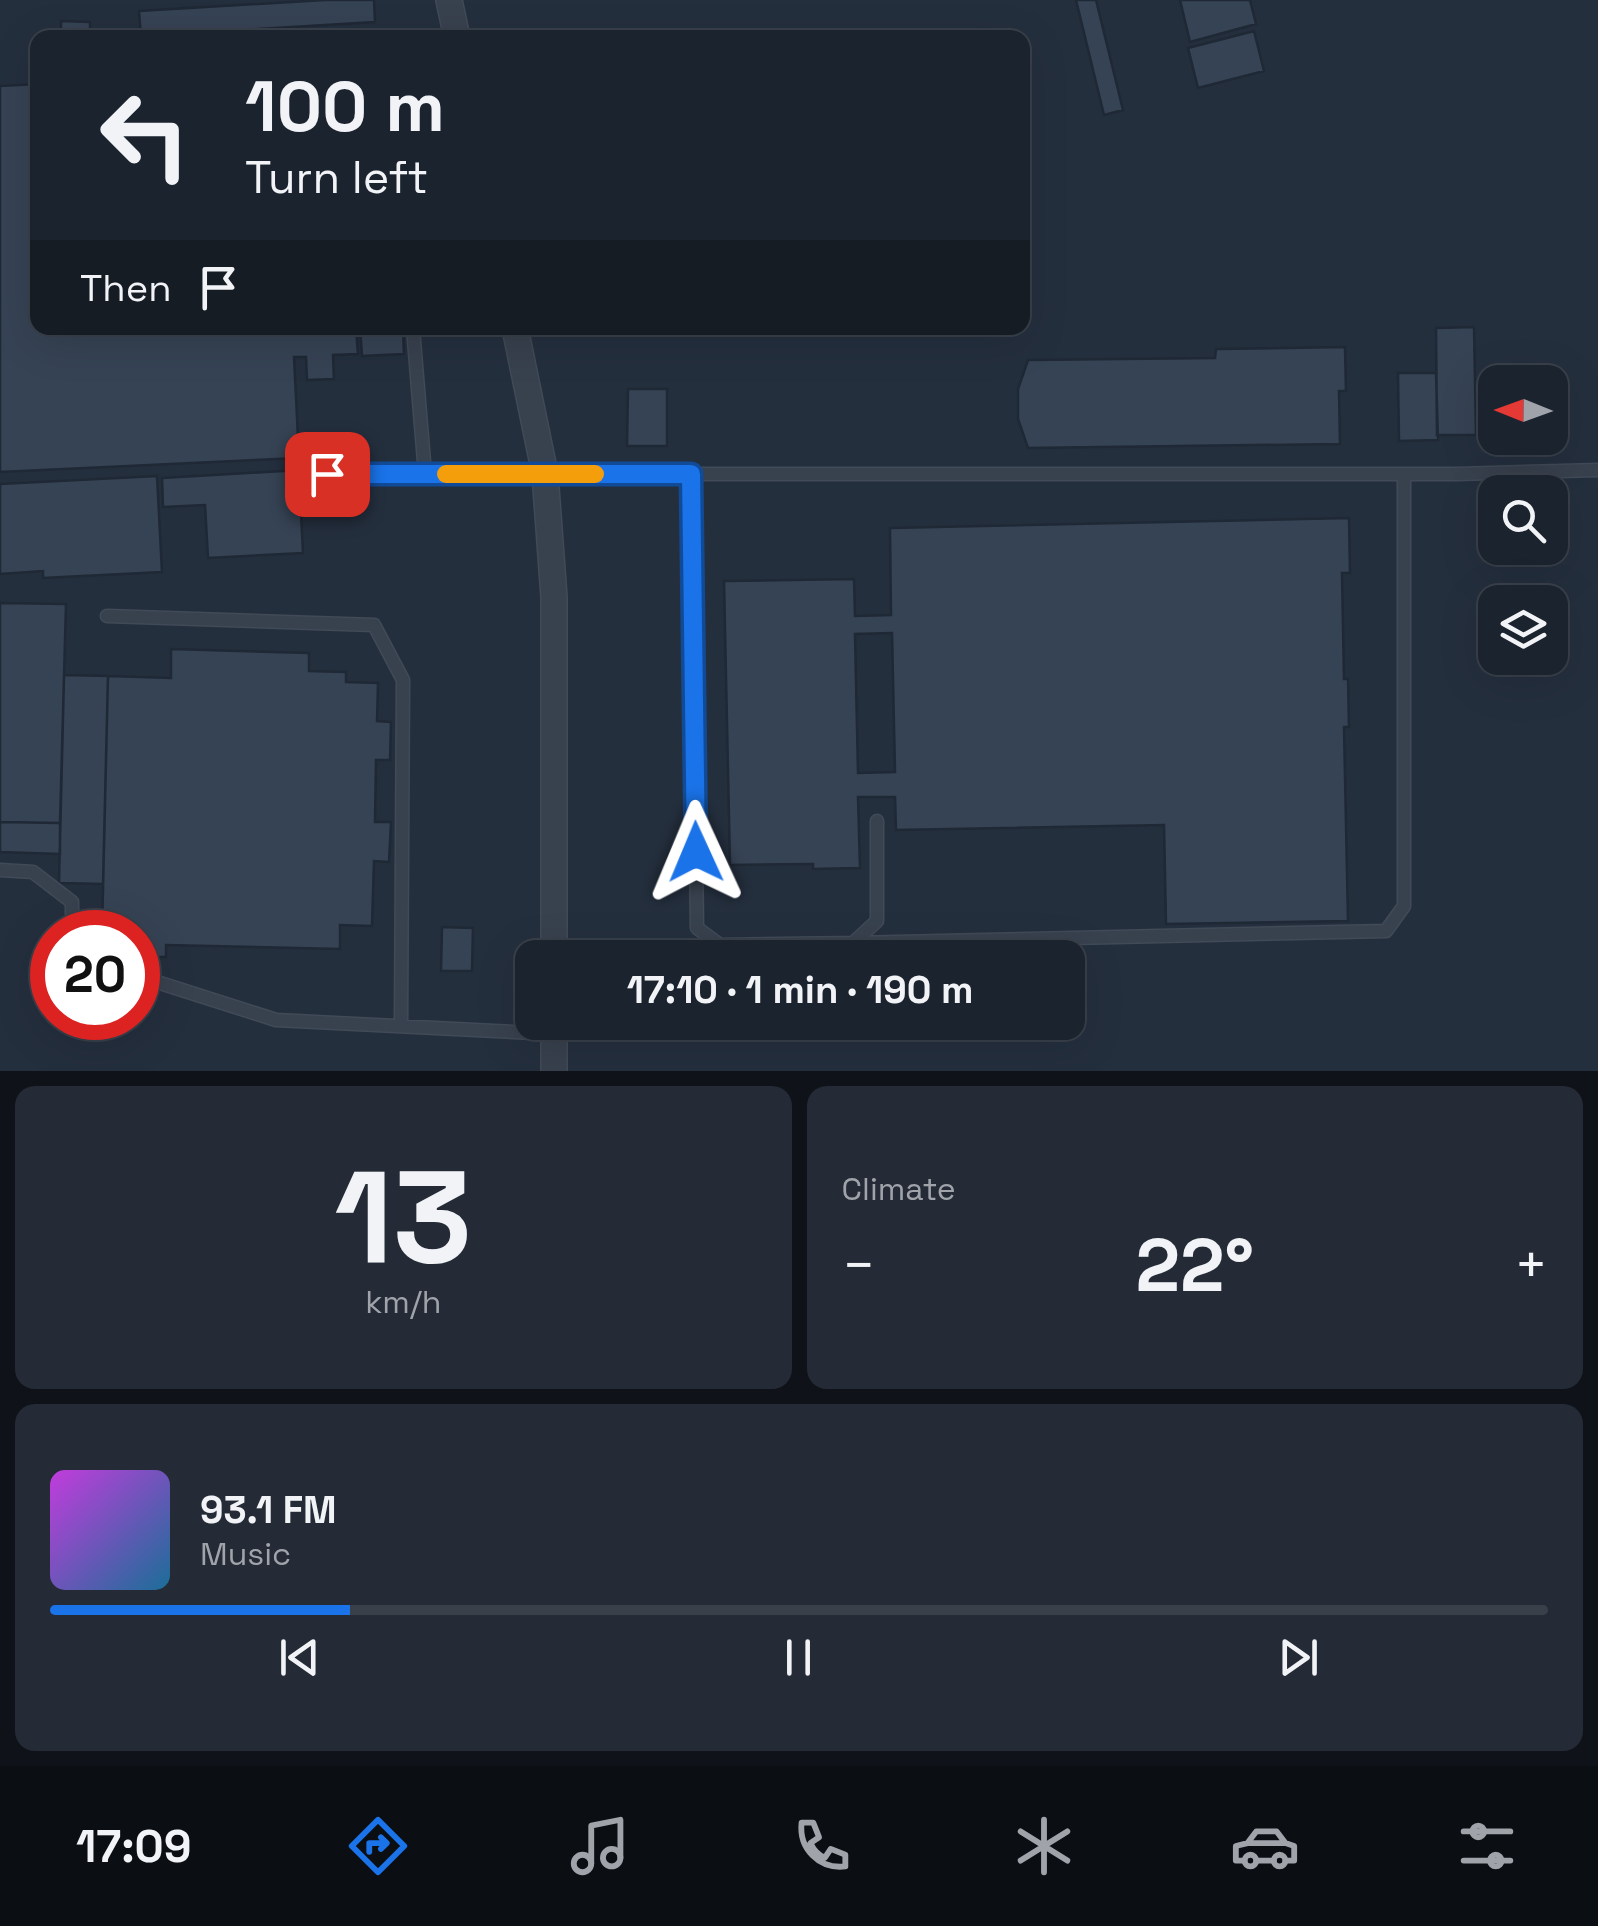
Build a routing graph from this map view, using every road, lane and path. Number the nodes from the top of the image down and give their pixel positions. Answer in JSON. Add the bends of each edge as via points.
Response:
{"nodes":[{"id":1,"x":449,"y":0,"type":"edge"},
{"id":2,"x":455,"y":30,"type":"edge"},
{"id":3,"x":414,"y":335,"type":"edge"},
{"id":4,"x":517,"y":335,"type":"edge"},
{"id":5,"x":1598,"y":470,"type":"edge"},
{"id":6,"x":327,"y":474,"type":"dead end"},
{"id":7,"x":425,"y":474,"type":"junction"},
{"id":8,"x":545,"y":474,"type":"junction"},
{"id":9,"x":691,"y":474,"type":"junction"},
{"id":10,"x":1404,"y":474,"type":"junction"},
{"id":11,"x":108,"y":616,"type":"dead end"},
{"id":12,"x":877,"y":821,"type":"dead end"},
{"id":13,"x":0,"y":870,"type":"edge"},
{"id":14,"x":72,"y":910,"type":"edge"},
{"id":15,"x":554,"y":940,"type":"edge"},
{"id":16,"x":713,"y":940,"type":"edge"},
{"id":17,"x":856,"y":940,"type":"edge"},
{"id":18,"x":976,"y":940,"type":"edge"},
{"id":19,"x":160,"y":983,"type":"edge"},
{"id":20,"x":400,"y":1026,"type":"junction"},
{"id":21,"x":515,"y":1027,"type":"edge"},
{"id":22,"x":554,"y":1040,"type":"edge"},
{"id":23,"x":554,"y":1071,"type":"edge"}],
"edges":[{"from":1,"to":2,"type":"street"},
{"from":3,"to":7,"type":"lane"},
{"from":4,"to":8,"type":"street"},
{"from":5,"to":10,"type":"lane"},
{"from":6,"to":7,"type":"lane"},
{"from":7,"to":8,"type":"lane"},
{"from":8,"to":9,"type":"lane"},
{"from":8,"to":15,"type":"street","via":[[554,597]]},
{"from":9,"to":10,"type":"lane"},
{"from":9,"to":16,"type":"lane","via":[[697,928]]},
{"from":10,"to":18,"type":"lane","via":[[1404,906],[1386,930]]},
{"from":11,"to":20,"type":"lane","via":[[374,626],[403,680]]},
{"from":12,"to":17,"type":"lane","via":[[877,921]]},
{"from":13,"to":14,"type":"lane","via":[[33,872],[72,902]]},
{"from":19,"to":20,"type":"lane","via":[[276,1020]]},
{"from":20,"to":21,"type":"lane"},
{"from":22,"to":23,"type":"street"}]}
